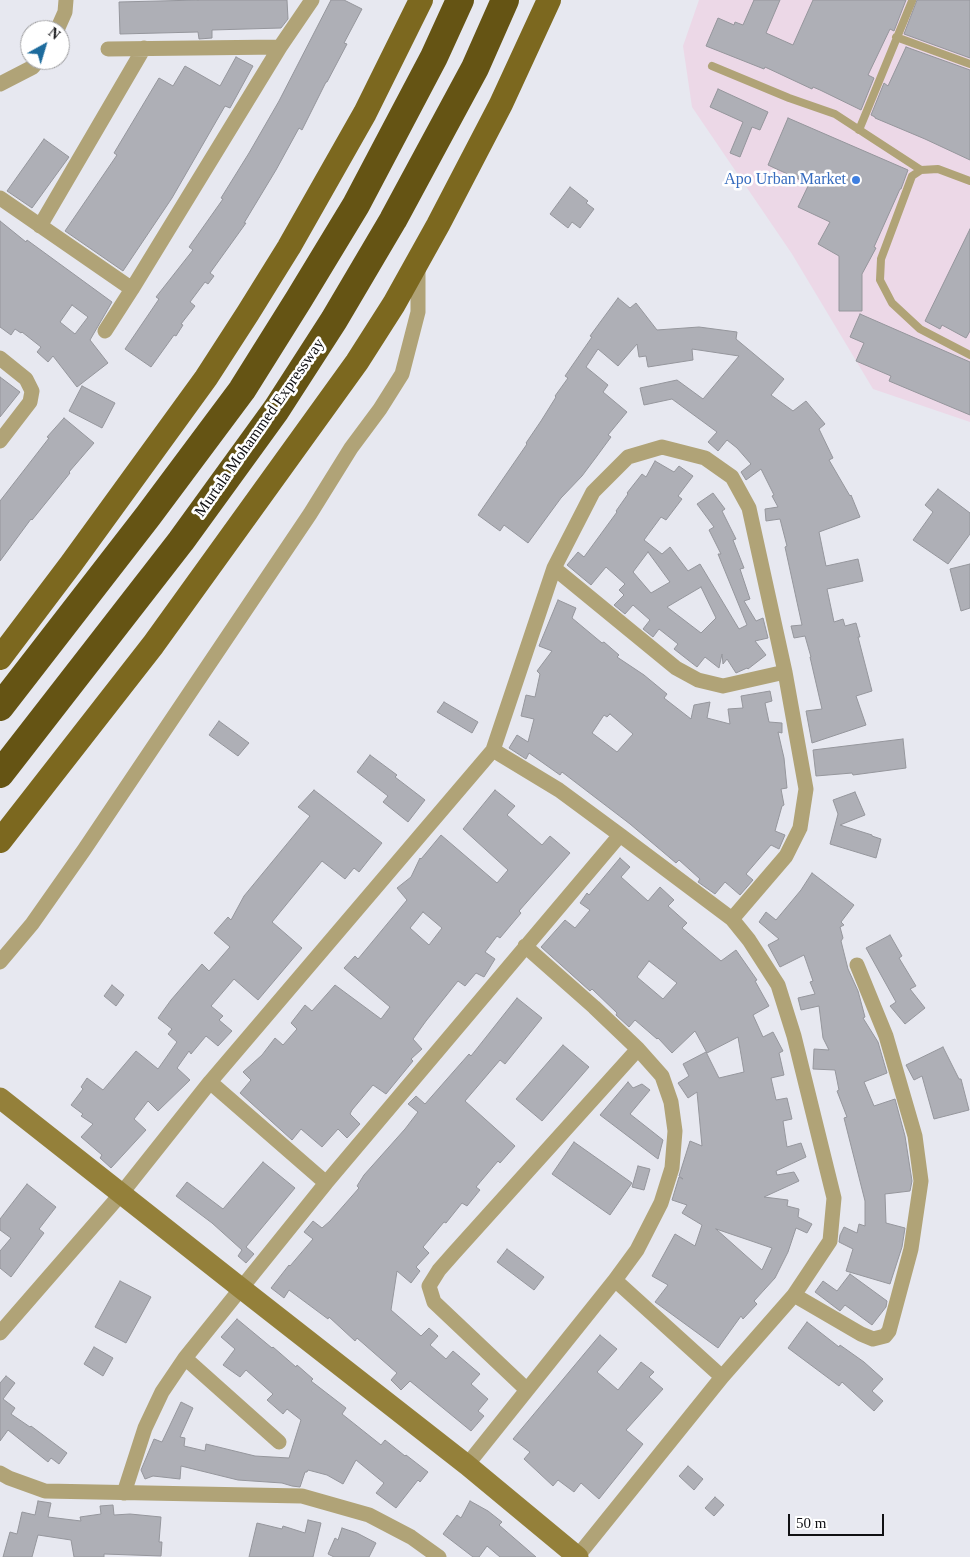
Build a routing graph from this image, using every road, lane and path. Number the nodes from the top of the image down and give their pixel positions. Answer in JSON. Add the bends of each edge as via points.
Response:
{"nodes":[{"id":1,"x":66,"y":0,"type":"edge"},
{"id":2,"x":312,"y":0,"type":"edge"},
{"id":3,"x":421,"y":0,"type":"edge"},
{"id":4,"x":460,"y":0,"type":"edge"},
{"id":5,"x":505,"y":0,"type":"edge"},
{"id":6,"x":549,"y":0,"type":"edge"},
{"id":7,"x":912,"y":1,"type":"edge"},
{"id":8,"x":61,"y":20,"type":"edge"},
{"id":9,"x":896,"y":37,"type":"junction"},
{"id":10,"x":280,"y":47,"type":"junction"},
{"id":11,"x":144,"y":48,"type":"junction"},
{"id":12,"x":108,"y":49,"type":"dead end"},
{"id":13,"x":970,"y":64,"type":"edge"},
{"id":14,"x":712,"y":66,"type":"dead end"},
{"id":15,"x":26,"y":70,"type":"edge"},
{"id":16,"x":0,"y":84,"type":"edge"},
{"id":17,"x":859,"y":130,"type":"junction"},
{"id":18,"x":921,"y":170,"type":"junction"},
{"id":19,"x":969,"y":179,"type":"edge"},
{"id":20,"x":0,"y":198,"type":"edge"},
{"id":21,"x":40,"y":226,"type":"junction"},
{"id":22,"x":418,"y":260,"type":"junction"},
{"id":23,"x":132,"y":289,"type":"junction"},
{"id":24,"x":105,"y":331,"type":"dead end"},
{"id":25,"x":970,"y":355,"type":"edge"},
{"id":26,"x":0,"y":358,"type":"edge"},
{"id":27,"x":0,"y":441,"type":"edge"},
{"id":28,"x":554,"y":568,"type":"junction"},
{"id":29,"x":0,"y":658,"type":"edge"},
{"id":30,"x":785,"y":672,"type":"junction"},
{"id":31,"x":0,"y":707,"type":"edge"},
{"id":32,"x":493,"y":750,"type":"junction"},
{"id":33,"x":0,"y":774,"type":"edge"},
{"id":34,"x":620,"y":834,"type":"junction"},
{"id":35,"x":0,"y":841,"type":"edge"},
{"id":36,"x":732,"y":919,"type":"junction"},
{"id":37,"x":525,"y":946,"type":"junction"},
{"id":38,"x":0,"y":962,"type":"edge"},
{"id":39,"x":857,"y":965,"type":"dead end"},
{"id":40,"x":638,"y":1049,"type":"junction"},
{"id":41,"x":210,"y":1082,"type":"junction"},
{"id":42,"x":0,"y":1098,"type":"edge"},
{"id":43,"x":326,"y":1183,"type":"junction"},
{"id":44,"x":121,"y":1194,"type":"junction"},
{"id":45,"x":615,"y":1280,"type":"junction"},
{"id":46,"x":242,"y":1290,"type":"junction"},
{"id":47,"x":794,"y":1295,"type":"junction"},
{"id":48,"x":0,"y":1333,"type":"edge"},
{"id":49,"x":186,"y":1358,"type":"junction"},
{"id":50,"x":722,"y":1377,"type":"junction"},
{"id":51,"x":526,"y":1389,"type":"junction"},
{"id":52,"x":279,"y":1442,"type":"dead end"},
{"id":53,"x":467,"y":1464,"type":"junction"},
{"id":54,"x":0,"y":1473,"type":"edge"},
{"id":55,"x":124,"y":1493,"type":"junction"},
{"id":56,"x":439,"y":1557,"type":"edge"},
{"id":57,"x":577,"y":1557,"type":"edge"}],
"edges":[{"from":1,"to":8,"type":"street"},
{"from":2,"to":10,"type":"street"},
{"from":3,"to":29,"type":"main road","via":[[365,113],[248,314],[206,378]]},
{"from":4,"to":31,"type":"highway","via":[[434,58],[356,205],[242,390]]},
{"from":5,"to":33,"type":"highway","name":"Murtala Mohammed Expressway","via":[[475,68],[393,220],[276,410],[181,541]]},
{"from":6,"to":22,"type":"main road","via":[[501,104]]},
{"from":7,"to":9,"type":"lane"},
{"from":9,"to":13,"type":"lane"},
{"from":9,"to":17,"type":"lane"},
{"from":10,"to":11,"type":"street"},
{"from":10,"to":23,"type":"street"},
{"from":11,"to":12,"type":"street"},
{"from":11,"to":21,"type":"street"},
{"from":14,"to":17,"type":"lane","via":[[835,114]]},
{"from":15,"to":16,"type":"street"},
{"from":17,"to":18,"type":"lane"},
{"from":18,"to":19,"type":"lane","via":[[938,169]]},
{"from":18,"to":25,"type":"lane","via":[[912,176],[881,259],[880,280],[892,304],[920,329]]},
{"from":20,"to":21,"type":"street"},
{"from":21,"to":23,"type":"street"},
{"from":22,"to":35,"type":"main road","via":[[357,362],[277,476],[153,646]]},
{"from":22,"to":38,"type":"street","via":[[418,312],[402,374],[84,850],[32,924]]},
{"from":23,"to":24,"type":"street"},
{"from":26,"to":27,"type":"street","via":[[26,380],[32,391],[30,402]]},
{"from":28,"to":30,"type":"street","via":[[676,668],[698,680],[723,686]]},
{"from":28,"to":30,"type":"street","via":[[593,492],[628,457],[662,447],[705,458],[732,477],[749,508]]},
{"from":28,"to":32,"type":"street"},
{"from":30,"to":36,"type":"street","via":[[806,789],[800,828],[786,856]]},
{"from":32,"to":34,"type":"street","via":[[559,790]]},
{"from":32,"to":41,"type":"street"},
{"from":34,"to":36,"type":"street"},
{"from":34,"to":37,"type":"street"},
{"from":36,"to":47,"type":"street","via":[[778,985],[794,1036],[834,1198],[830,1240]]},
{"from":37,"to":40,"type":"street"},
{"from":37,"to":43,"type":"street"},
{"from":39,"to":47,"type":"street","via":[[886,1036],[915,1136],[921,1181],[911,1249],[885,1336],[873,1339],[861,1334]]},
{"from":40,"to":45,"type":"street","via":[[662,1076],[671,1102],[675,1131],[672,1168],[661,1203],[636,1250]]},
{"from":40,"to":51,"type":"street","via":[[444,1264],[429,1286],[434,1302]]},
{"from":41,"to":43,"type":"street"},
{"from":41,"to":44,"type":"street"},
{"from":42,"to":44,"type":"street"},
{"from":43,"to":46,"type":"street"},
{"from":44,"to":46,"type":"street"},
{"from":44,"to":48,"type":"street"},
{"from":45,"to":50,"type":"street"},
{"from":45,"to":51,"type":"street"},
{"from":46,"to":49,"type":"street"},
{"from":46,"to":53,"type":"street"},
{"from":47,"to":50,"type":"street"},
{"from":49,"to":52,"type":"street"},
{"from":49,"to":55,"type":"street","via":[[162,1392],[148,1421]]},
{"from":50,"to":57,"type":"street"},
{"from":51,"to":53,"type":"street"},
{"from":53,"to":57,"type":"street"},
{"from":54,"to":55,"type":"street","via":[[45,1491]]},
{"from":55,"to":56,"type":"street","via":[[302,1496],[369,1515],[411,1537]]}]}
